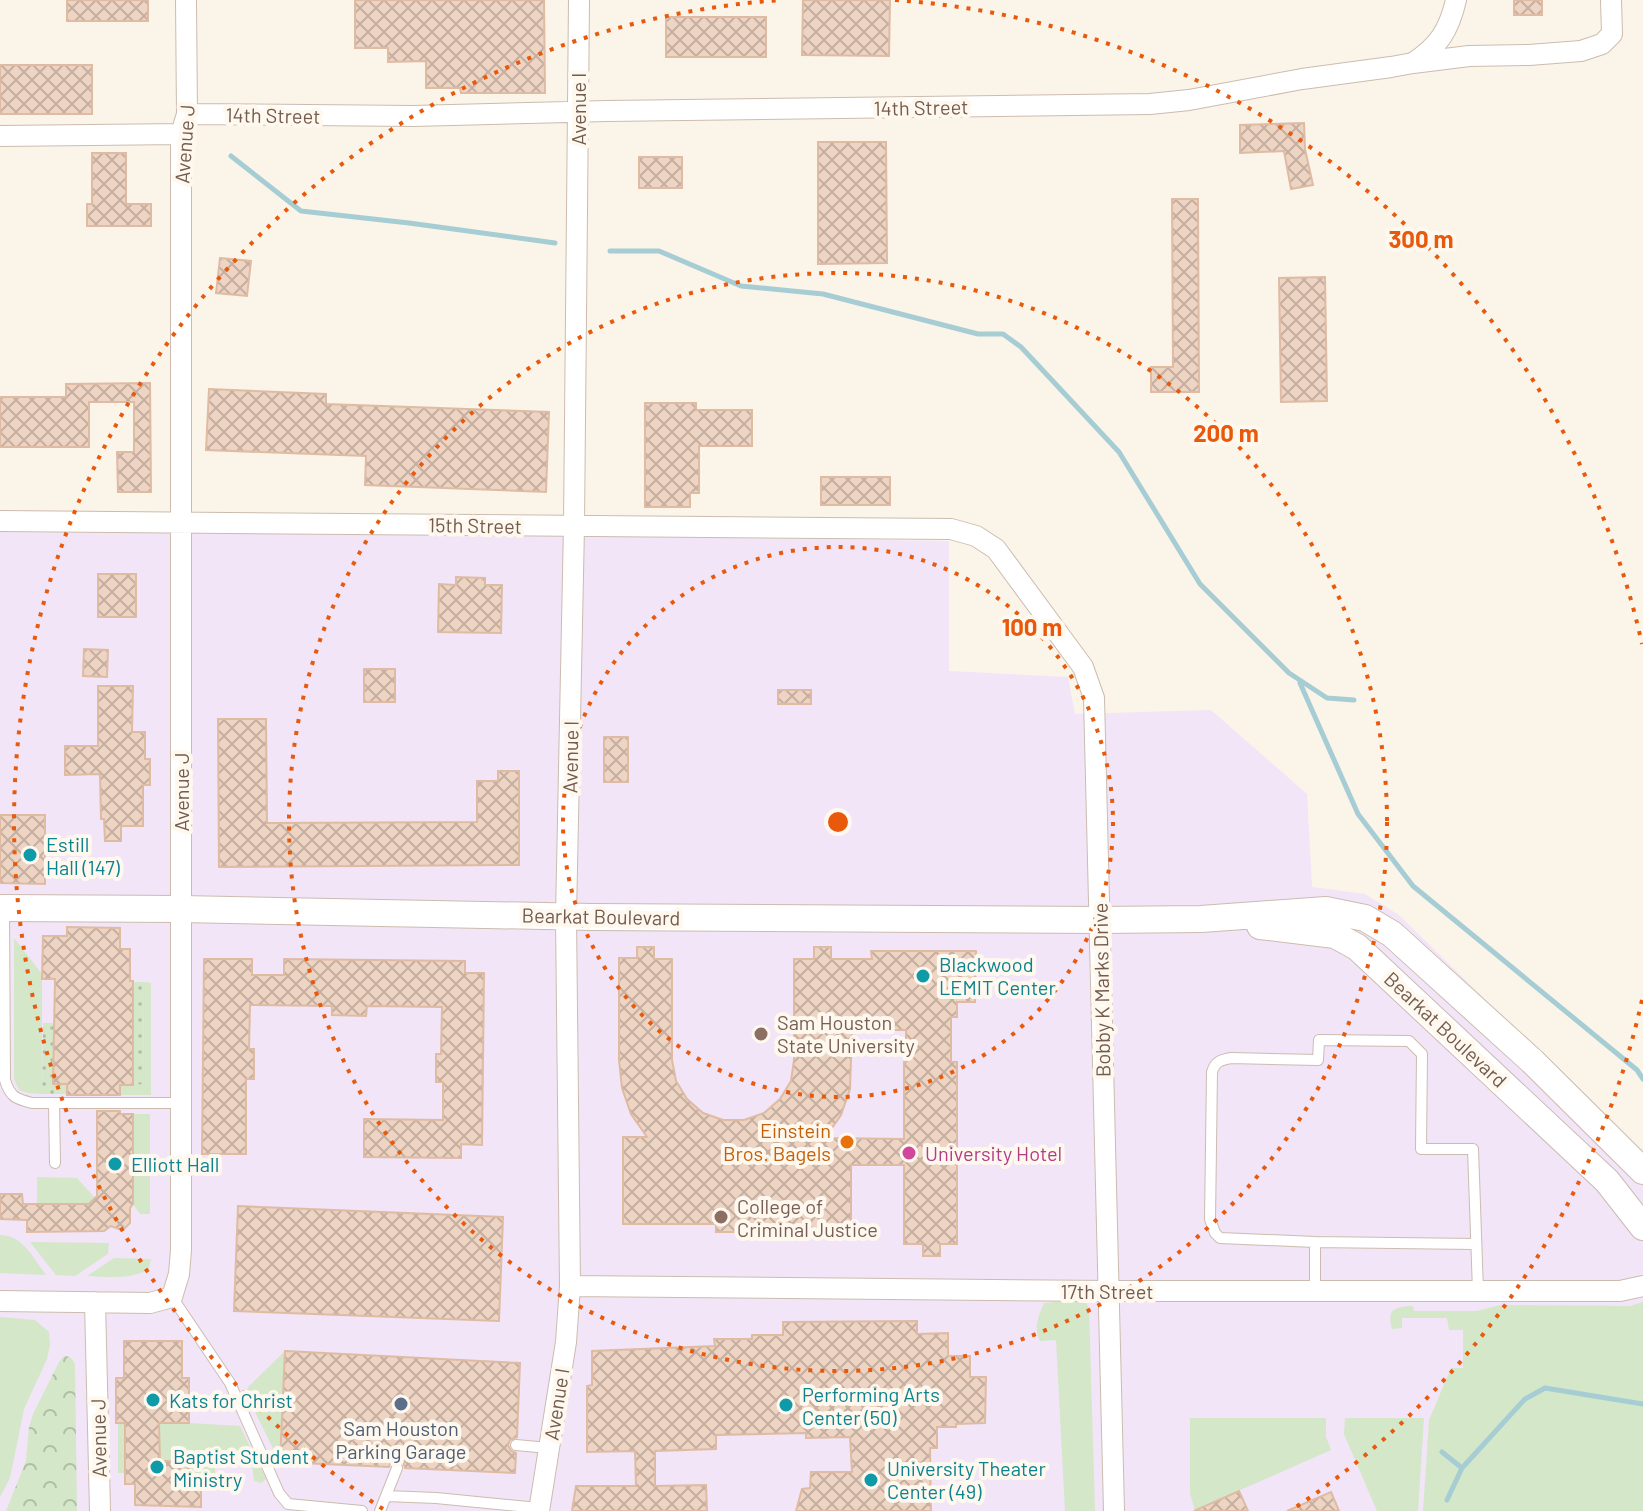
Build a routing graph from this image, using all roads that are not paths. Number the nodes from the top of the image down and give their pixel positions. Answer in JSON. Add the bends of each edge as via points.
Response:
{"nodes":[{"id":1,"x":186,"y":0,"type":"edge"},
{"id":2,"x":579,"y":0,"type":"edge"},
{"id":3,"x":1456,"y":0,"type":"edge"},
{"id":4,"x":1611,"y":0,"type":"edge"},
{"id":5,"x":1413,"y":63,"type":"junction"},
{"id":6,"x":578,"y":112,"type":"junction"},
{"id":7,"x":184,"y":124,"type":"junction"},
{"id":8,"x":0,"y":136,"type":"edge"},
{"id":9,"x":0,"y":521,"type":"edge"},
{"id":10,"x":181,"y":522,"type":"junction"},
{"id":11,"x":574,"y":526,"type":"junction"},
{"id":12,"x":951,"y":529,"type":"joint"},
{"id":13,"x":2,"y":908,"type":"edge"},
{"id":14,"x":181,"y":909,"type":"junction"},
{"id":15,"x":566,"y":916,"type":"junction"},
{"id":16,"x":1201,"y":919,"type":"junction"},
{"id":17,"x":1099,"y":920,"type":"junction"},
{"id":18,"x":54,"y":1103,"type":"junction"},
{"id":19,"x":181,"y":1103,"type":"junction"},
{"id":20,"x":55,"y":1163,"type":"dead end"},
{"id":21,"x":1643,"y":1171,"type":"edge"},
{"id":22,"x":1643,"y":1227,"type":"edge"},
{"id":23,"x":1315,"y":1242,"type":"junction"},
{"id":24,"x":1475,"y":1244,"type":"junction"},
{"id":25,"x":570,"y":1286,"type":"junction"},
{"id":26,"x":1643,"y":1286,"type":"edge"},
{"id":27,"x":1109,"y":1291,"type":"junction"},
{"id":28,"x":1315,"y":1291,"type":"junction"},
{"id":29,"x":1478,"y":1291,"type":"junction"},
{"id":30,"x":172,"y":1297,"type":"junction"},
{"id":31,"x":0,"y":1301,"type":"edge"},
{"id":32,"x":95,"y":1302,"type":"junction"},
{"id":33,"x":516,"y":1445,"type":"dead end"},
{"id":34,"x":549,"y":1448,"type":"junction"},
{"id":35,"x":397,"y":1468,"type":"dead end"},
{"id":36,"x":386,"y":1496,"type":"junction"},
{"id":37,"x":539,"y":1510,"type":"edge"},
{"id":38,"x":100,"y":1511,"type":"edge"},
{"id":39,"x":362,"y":1511,"type":"edge"},
{"id":40,"x":380,"y":1511,"type":"edge"},
{"id":41,"x":1114,"y":1511,"type":"edge"}],
"edges":[{"from":1,"to":7,"type":"street","name":"Avenue J"},
{"from":2,"to":6,"type":"street","name":"Avenue I"},
{"from":3,"to":5,"type":"street","via":[[1451,23]]},
{"from":4,"to":5,"type":"street","name":"14th Street","via":[[1612,34],[1581,51]]},
{"from":5,"to":6,"type":"street","name":"14th Street","via":[[1150,104]]},
{"from":6,"to":7,"type":"street","name":"14th Street"},
{"from":6,"to":11,"type":"street","name":"Avenue I"},
{"from":7,"to":8,"type":"street","name":"14th Street"},
{"from":7,"to":10,"type":"street","name":"Avenue J"},
{"from":9,"to":10,"type":"street","name":"15th Street"},
{"from":10,"to":11,"type":"street","name":"15th Street"},
{"from":10,"to":14,"type":"street","name":"Avenue J"},
{"from":11,"to":12,"type":"street","name":"15th Street"},
{"from":11,"to":15,"type":"street","name":"Avenue I"},
{"from":12,"to":17,"type":"street","name":"Bobby K Marks Drive","via":[[996,549],[1083,667],[1094,698]]},
{"from":13,"to":14,"type":"street","name":"Bearkat Boulevard"},
{"from":13,"to":18,"type":"lane","via":[[5,1080],[21,1100]]},
{"from":14,"to":15,"type":"street","name":"Bearkat Boulevard"},
{"from":14,"to":19,"type":"street","name":"Avenue J"},
{"from":15,"to":17,"type":"street","name":"Bearkat Boulevard"},
{"from":15,"to":25,"type":"street","name":"Avenue I"},
{"from":16,"to":17,"type":"street","name":"Bearkat Boulevard"},
{"from":16,"to":21,"type":"street","name":"Bearkat Boulevard","via":[[1326,910],[1365,918],[1392,934],[1532,1061]]},
{"from":16,"to":22,"type":"street","name":"Bearkat Boulevard","via":[[1335,935],[1357,947],[1607,1181]]},
{"from":17,"to":27,"type":"street","name":"Bobby K Marks Drive"},
{"from":18,"to":19,"type":"lane"},
{"from":18,"to":20,"type":"lane"},
{"from":19,"to":30,"type":"street","name":"Avenue J","via":[[181,1250]]},
{"from":23,"to":24,"type":"lane"},
{"from":23,"to":24,"type":"lane","via":[[1228,1240],[1215,1233],[1210,1219],[1212,1072],[1218,1062],[1318,1060],[1319,1040],[1409,1041],[1422,1054],[1421,1149],[1473,1149]]},
{"from":23,"to":28,"type":"lane"},
{"from":24,"to":29,"type":"lane"},
{"from":25,"to":27,"type":"street","name":"17th Street"},
{"from":25,"to":34,"type":"street","name":"Avenue I"},
{"from":26,"to":29,"type":"street","name":"17th Street","via":[[1620,1291]]},
{"from":27,"to":28,"type":"street","name":"17th Street"},
{"from":27,"to":41,"type":"street","name":"Bobby K Marks Drive"},
{"from":28,"to":29,"type":"street","name":"17th Street"},
{"from":30,"to":32,"type":"street","via":[[150,1303]]},
{"from":30,"to":39,"type":"lane","via":[[230,1383],[288,1504]]},
{"from":31,"to":32,"type":"street"},
{"from":32,"to":38,"type":"street","name":"Avenue J"},
{"from":33,"to":34,"type":"lane"},
{"from":34,"to":37,"type":"street","name":"Avenue I"},
{"from":35,"to":36,"type":"lane"},
{"from":36,"to":37,"type":"lane"},
{"from":36,"to":40,"type":"lane"}]}
